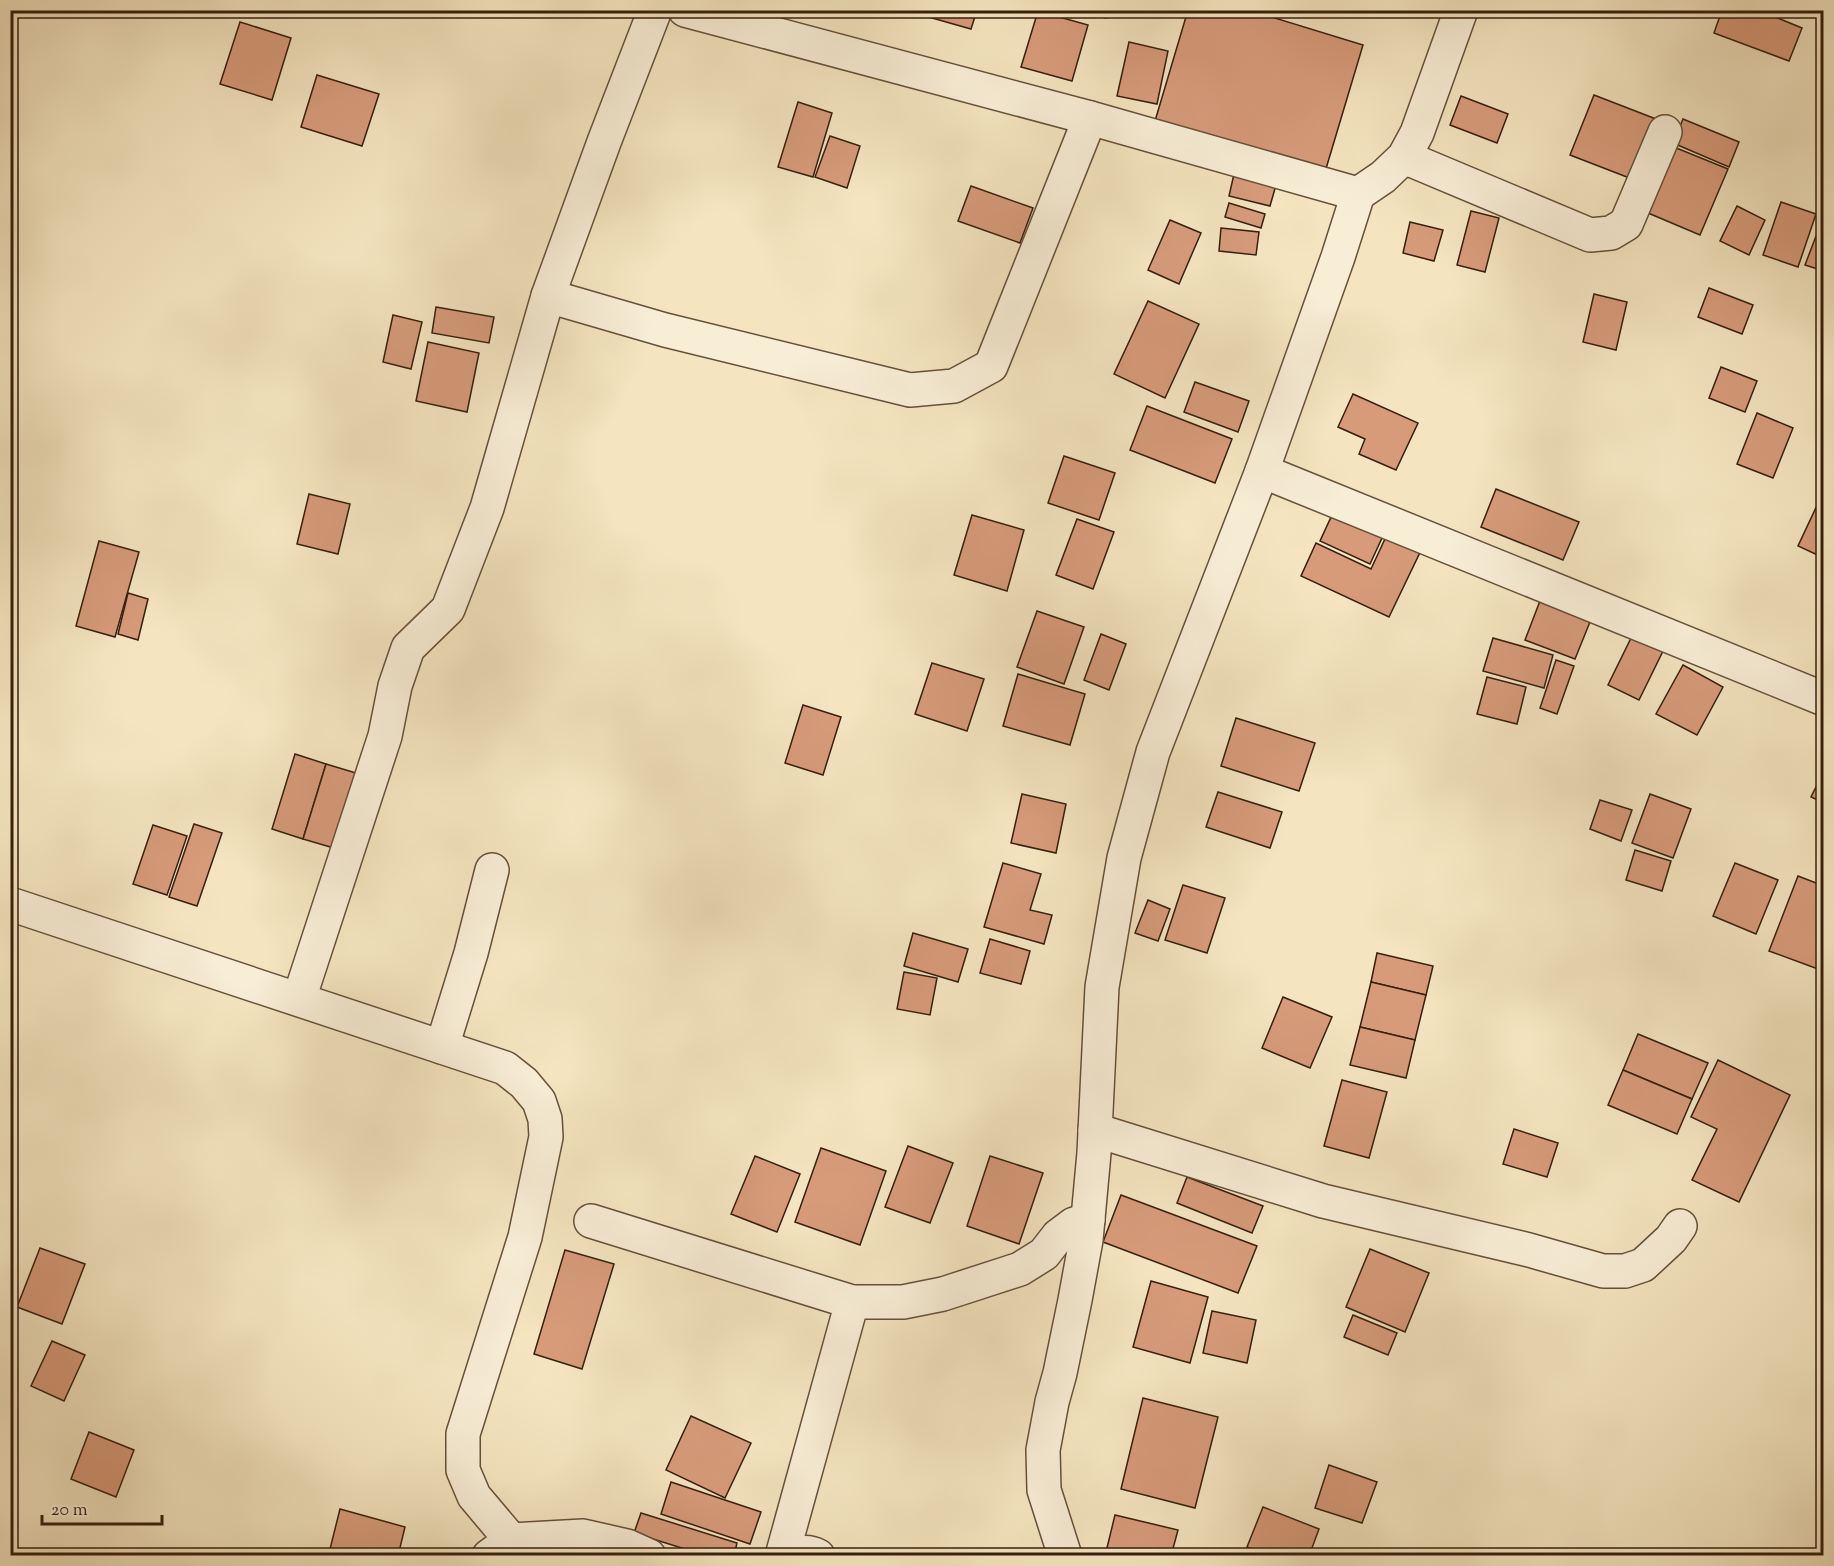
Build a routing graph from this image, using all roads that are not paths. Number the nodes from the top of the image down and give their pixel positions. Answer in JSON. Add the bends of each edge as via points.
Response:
{"nodes":[{"id":1,"x":655,"y":10,"type":"edge"},
{"id":2,"x":685,"y":10,"type":"edge"},
{"id":3,"x":1461,"y":10,"type":"edge"},
{"id":4,"x":766,"y":21,"type":"edge"},
{"id":5,"x":1090,"y":118,"type":"junction"},
{"id":6,"x":1665,"y":132,"type":"dead end"},
{"id":7,"x":1404,"y":157,"type":"junction"},
{"id":8,"x":1358,"y":194,"type":"junction"},
{"id":9,"x":548,"y":296,"type":"junction"},
{"id":10,"x":1262,"y":471,"type":"junction"},
{"id":11,"x":1824,"y":699,"type":"edge"},
{"id":12,"x":492,"y":870,"type":"dead end"},
{"id":13,"x":10,"y":904,"type":"edge"},
{"id":14,"x":299,"y":999,"type":"junction"},
{"id":15,"x":442,"y":1047,"type":"junction"},
{"id":16,"x":1095,"y":1130,"type":"junction"},
{"id":17,"x":1088,"y":1220,"type":"junction"},
{"id":18,"x":591,"y":1221,"type":"dead end"},
{"id":19,"x":1680,"y":1226,"type":"dead end"},
{"id":20,"x":852,"y":1302,"type":"junction"},
{"id":21,"x":500,"y":1548,"type":"edge"},
{"id":22,"x":649,"y":1556,"type":"edge"},
{"id":23,"x":782,"y":1556,"type":"edge"},
{"id":24,"x":791,"y":1556,"type":"edge"},
{"id":25,"x":818,"y":1556,"type":"edge"},
{"id":26,"x":1065,"y":1556,"type":"edge"}],
"edges":[{"from":1,"to":9,"type":"street"},
{"from":2,"to":4,"type":"street"},
{"from":3,"to":7,"type":"street","via":[[1417,133]]},
{"from":4,"to":5,"type":"street"},
{"from":5,"to":8,"type":"street"},
{"from":5,"to":9,"type":"street","via":[[991,366],[954,386],[910,390],[665,330]]},
{"from":6,"to":7,"type":"street","via":[[1626,224],[1611,233],[1590,235]]},
{"from":7,"to":8,"type":"street"},
{"from":8,"to":10,"type":"street"},
{"from":9,"to":14,"type":"street","via":[[487,508],[448,609],[408,648],[385,736]]},
{"from":10,"to":11,"type":"street"},
{"from":10,"to":16,"type":"street","via":[[1153,752],[1124,858],[1102,987]]},
{"from":12,"to":15,"type":"street"},
{"from":13,"to":14,"type":"street"},
{"from":14,"to":15,"type":"street"},
{"from":15,"to":21,"type":"street","via":[[505,1068],[532,1091],[545,1119],[546,1137],[525,1237],[463,1434],[463,1470]]},
{"from":16,"to":17,"type":"street"},
{"from":16,"to":19,"type":"street","via":[[1323,1201],[1603,1271],[1625,1271],[1643,1265]]},
{"from":17,"to":20,"type":"street","via":[[1074,1224],[1044,1254],[1020,1269],[943,1294],[903,1302]]},
{"from":17,"to":26,"type":"street","via":[[1043,1450],[1044,1490]]},
{"from":18,"to":20,"type":"street"},
{"from":20,"to":23,"type":"street"},
{"from":21,"to":22,"type":"street","via":[[583,1536],[627,1546]]},
{"from":24,"to":25,"type":"street","via":[[812,1552]]}]}
